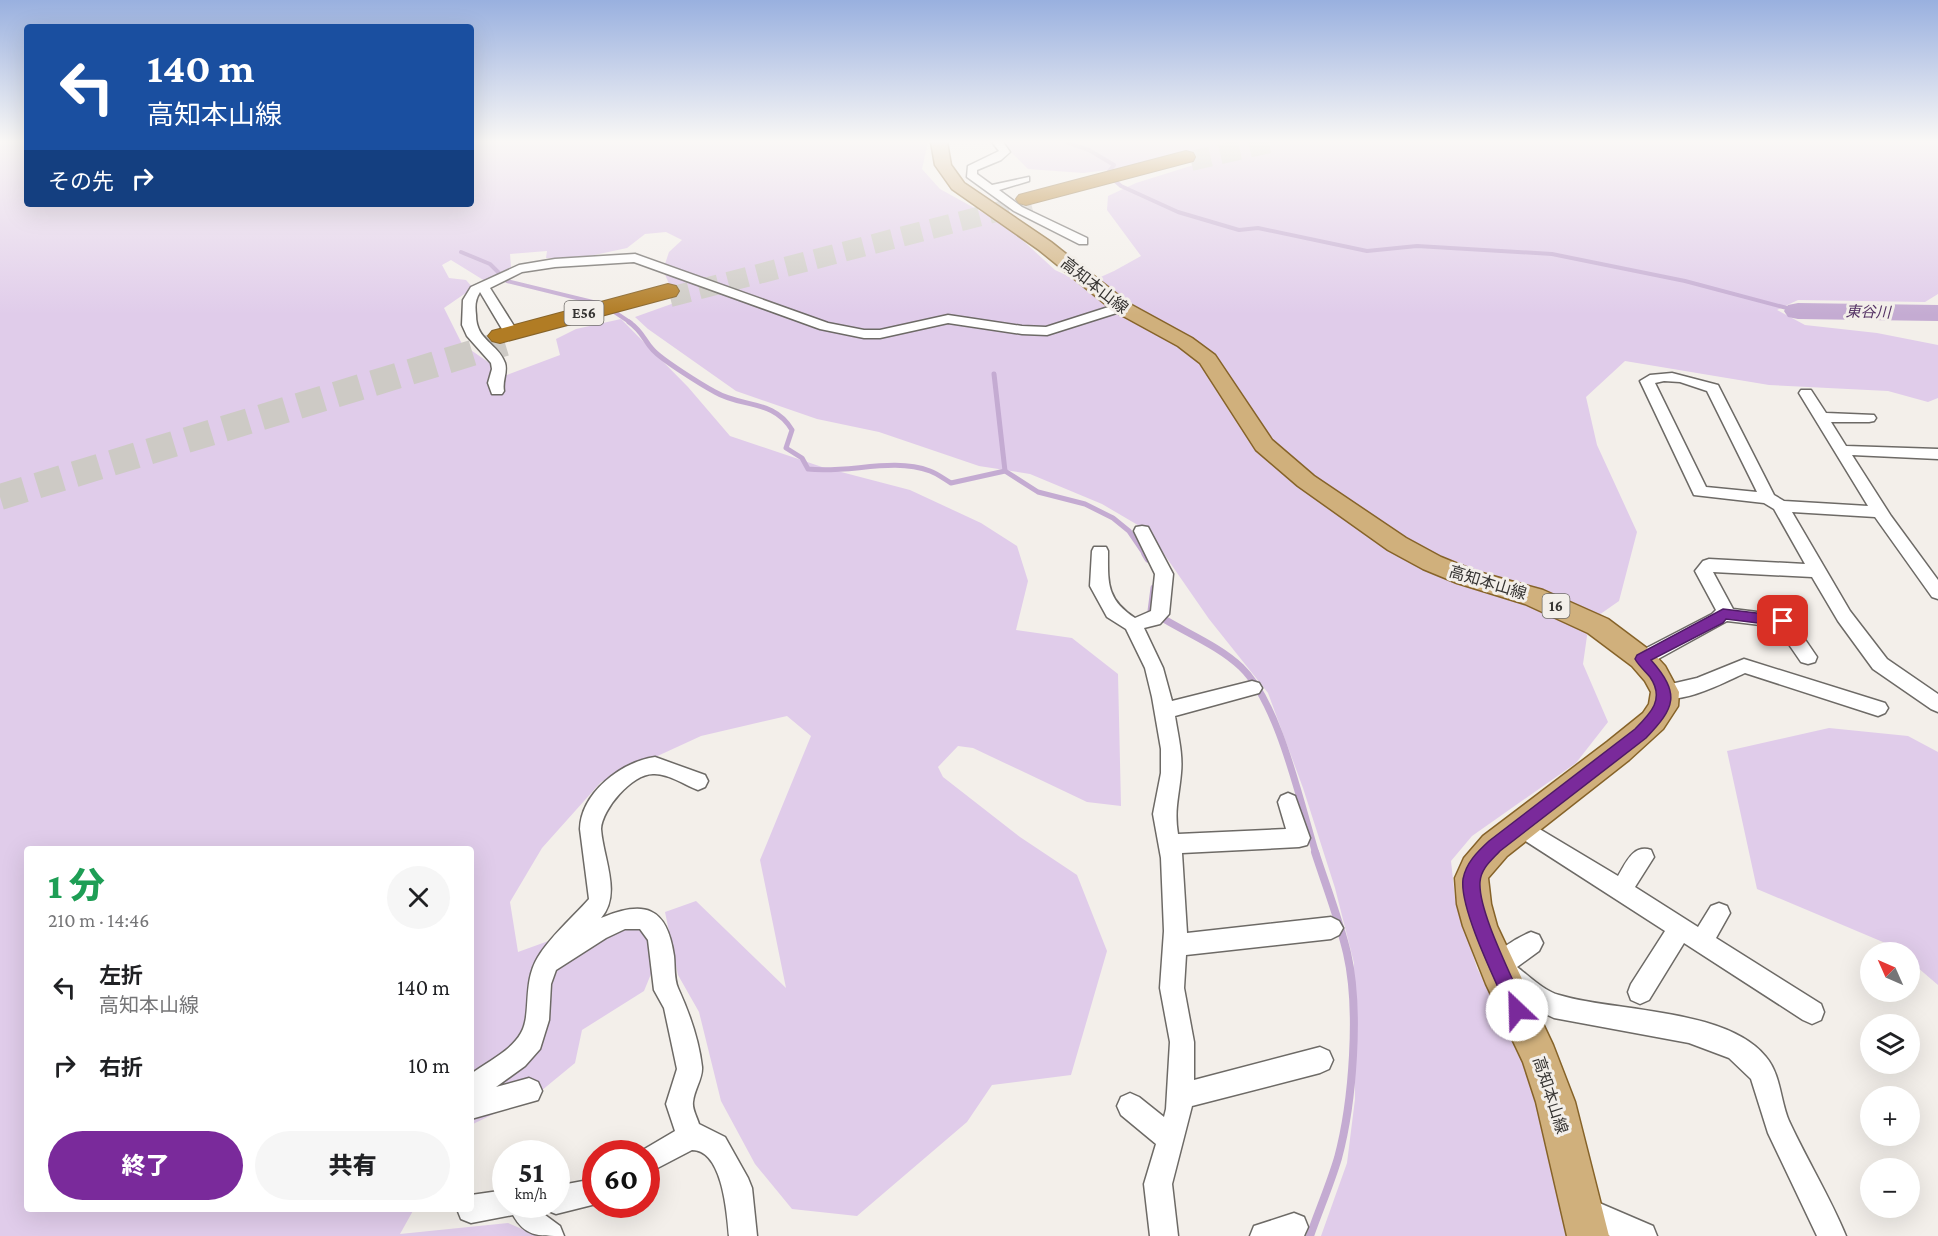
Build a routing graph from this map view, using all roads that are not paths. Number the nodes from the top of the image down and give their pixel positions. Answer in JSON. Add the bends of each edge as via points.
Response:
{"nodes":[{"id":1,"x":978,"y":200,"type":"edge"},
{"id":2,"x":1004,"y":200,"type":"edge"},
{"id":3,"x":1083,"y":241,"type":"dead end"},
{"id":4,"x":488,"y":285,"type":"junction"},
{"id":5,"x":669,"y":294,"type":"tunnel mouth"},
{"id":6,"x":1121,"y":308,"type":"junction"},
{"id":7,"x":504,"y":335,"type":"joint"},
{"id":8,"x":497,"y":391,"type":"dead end"},
{"id":9,"x":1806,"y":393,"type":"dead end"},
{"id":10,"x":1820,"y":417,"type":"junction"},
{"id":11,"x":1869,"y":418,"type":"dead end"},
{"id":12,"x":1841,"y":450,"type":"junction"},
{"id":13,"x":1938,"y":454,"type":"edge"},
{"id":14,"x":1774,"y":502,"type":"junction"},
{"id":15,"x":1880,"y":512,"type":"junction"},
{"id":16,"x":1142,"y":531,"type":"dead end"},
{"id":17,"x":1100,"y":551,"type":"dead end"},
{"id":18,"x":1817,"y":571,"type":"junction"},
{"id":19,"x":1938,"y":593,"type":"edge"},
{"id":20,"x":1723,"y":614,"type":"junction"},
{"id":21,"x":1149,"y":619,"type":"junction"},
{"id":22,"x":1808,"y":657,"type":"dead end"},
{"id":23,"x":1642,"y":659,"type":"junction"},
{"id":24,"x":1252,"y":688,"type":"dead end"},
{"id":25,"x":1665,"y":692,"type":"junction"},
{"id":26,"x":1938,"y":704,"type":"edge"},
{"id":27,"x":1878,"y":708,"type":"dead end"},
{"id":28,"x":1165,"y":711,"type":"junction"},
{"id":29,"x":698,"y":781,"type":"dead end"},
{"id":30,"x":1288,"y":802,"type":"dead end"},
{"id":31,"x":1521,"y":827,"type":"junction"},
{"id":32,"x":1170,"y":844,"type":"junction"},
{"id":33,"x":1643,"y":857,"type":"dead end"},
{"id":34,"x":1621,"y":890,"type":"junction"},
{"id":35,"x":1719,"y":913,"type":"dead end"},
{"id":36,"x":1681,"y":927,"type":"junction"},
{"id":37,"x":1331,"y":928,"type":"dead end"},
{"id":38,"x":1702,"y":941,"type":"junction"},
{"id":39,"x":1531,"y":943,"type":"dead end"},
{"id":40,"x":1175,"y":945,"type":"junction"},
{"id":41,"x":547,"y":963,"type":"junction"},
{"id":42,"x":1498,"y":967,"type":"junction"},
{"id":43,"x":1640,"y":992,"type":"dead end"},
{"id":44,"x":1812,"y":1012,"type":"dead end"},
{"id":45,"x":1320,"y":1060,"type":"dead end"},
{"id":46,"x":474,"y":1087,"type":"edge"},
{"id":47,"x":529,"y":1091,"type":"dead end"},
{"id":48,"x":1181,"y":1096,"type":"junction"},
{"id":49,"x":474,"y":1105,"type":"edge"},
{"id":50,"x":1130,"y":1106,"type":"dead end"},
{"id":51,"x":690,"y":1137,"type":"junction"},
{"id":52,"x":1170,"y":1139,"type":"junction"},
{"id":53,"x":660,"y":1153,"type":"edge"},
{"id":54,"x":492,"y":1206,"type":"edge"},
{"id":55,"x":474,"y":1209,"type":"edge"},
{"id":56,"x":1581,"y":1209,"type":"junction"},
{"id":57,"x":529,"y":1218,"type":"edge"},
{"id":58,"x":1294,"y":1227,"type":"dead end"},
{"id":59,"x":550,"y":1236,"type":"edge"},
{"id":60,"x":743,"y":1236,"type":"edge"},
{"id":61,"x":1164,"y":1236,"type":"edge"},
{"id":62,"x":1264,"y":1236,"type":"edge"},
{"id":63,"x":1588,"y":1236,"type":"edge"},
{"id":64,"x":1642,"y":1236,"type":"edge"},
{"id":65,"x":1832,"y":1236,"type":"edge"}],
"edges":[{"from":1,"to":6,"type":"main road","name":"高知本山線","number":"16","via":[[1061,258]]},
{"from":2,"to":3,"type":"street"},
{"from":4,"to":6,"type":"street","via":[[519,269],[635,258],[825,326],[864,334],[938,320],[1047,331]]},
{"from":4,"to":7,"type":"street"},
{"from":4,"to":8,"type":"street","via":[[475,290],[469,300],[469,326],[478,341],[496,357],[500,369],[495,383]]},
{"from":5,"to":7,"type":"highway","number":"E56"},
{"from":6,"to":23,"type":"main road","name":"高知本山線","number":"16","via":[[1203,354],[1273,454],[1397,544],[1454,573],[1553,604],[1598,626]]},
{"from":9,"to":10,"type":"street"},
{"from":10,"to":11,"type":"street"},
{"from":10,"to":12,"type":"street"},
{"from":12,"to":13,"type":"street"},
{"from":12,"to":15,"type":"street"},
{"from":14,"to":14,"type":"street","via":[[1713,388],[1659,375],[1647,381],[1700,491]]},
{"from":14,"to":15,"type":"street"},
{"from":14,"to":18,"type":"street"},
{"from":15,"to":19,"type":"street"},
{"from":16,"to":21,"type":"street","via":[[1164,574]]},
{"from":17,"to":21,"type":"street","via":[[1099,586],[1113,612]]},
{"from":18,"to":20,"type":"street","via":[[1709,565],[1704,571],[1722,601]]},
{"from":18,"to":26,"type":"street","via":[[1880,664]]},
{"from":20,"to":22,"type":"street","via":[[1783,621]]},
{"from":20,"to":23,"type":"street"},
{"from":21,"to":28,"type":"street","via":[[1154,668]]},
{"from":23,"to":25,"type":"main road","name":"高知本山線","number":"16"},
{"from":24,"to":28,"type":"street"},
{"from":25,"to":27,"type":"street","via":[[1701,685],[1744,666],[1773,667]]},
{"from":25,"to":31,"type":"main road","name":"高知本山線","via":[[1663,706],[1640,734]]},
{"from":28,"to":32,"type":"street","via":[[1171,749],[1164,814]]},
{"from":29,"to":41,"type":"street","via":[[668,768],[646,766],[625,777],[595,810],[591,824],[599,904]]},
{"from":30,"to":32,"type":"street","via":[[1299,838]]},
{"from":31,"to":34,"type":"street"},
{"from":31,"to":42,"type":"main road","name":"高知本山線","via":[[1481,860],[1471,882],[1480,924]]},
{"from":32,"to":40,"type":"street"},
{"from":33,"to":34,"type":"street"},
{"from":34,"to":36,"type":"street"},
{"from":35,"to":38,"type":"street"},
{"from":36,"to":38,"type":"street"},
{"from":36,"to":43,"type":"street"},
{"from":37,"to":40,"type":"street"},
{"from":38,"to":44,"type":"street"},
{"from":39,"to":42,"type":"street"},
{"from":40,"to":48,"type":"street","via":[[1172,988],[1182,1042]]},
{"from":41,"to":46,"type":"street","via":[[538,984],[537,1020],[531,1040],[516,1057]]},
{"from":41,"to":51,"type":"street","via":[[598,930],[624,919],[645,918],[654,926],[660,940],[666,990],[675,1004],[690,1069],[679,1104]]},
{"from":42,"to":56,"type":"main road","name":"高知本山線","via":[[1551,1088]]},
{"from":42,"to":65,"type":"street","via":[[1552,1005],[1701,1034],[1741,1052],[1757,1065],[1766,1081],[1770,1106]]},
{"from":45,"to":48,"type":"street"},
{"from":47,"to":49,"type":"street"},
{"from":48,"to":52,"type":"street"},
{"from":50,"to":52,"type":"street"},
{"from":51,"to":53,"type":"street"},
{"from":51,"to":60,"type":"street","via":[[701,1137],[716,1146],[738,1188]]},
{"from":52,"to":61,"type":"street","via":[[1158,1184]]},
{"from":54,"to":55,"type":"street"},
{"from":56,"to":63,"type":"main road","name":"高知本山線"},
{"from":56,"to":64,"type":"street"},
{"from":57,"to":59,"type":"street"},
{"from":58,"to":62,"type":"street"}]}
